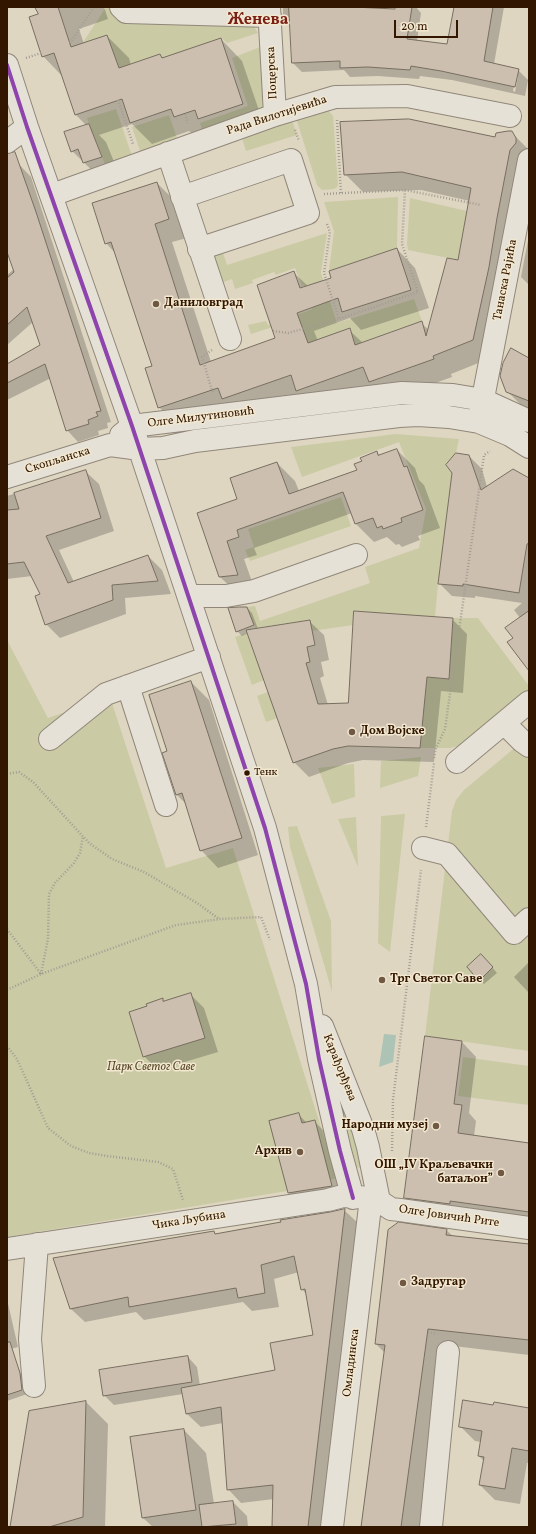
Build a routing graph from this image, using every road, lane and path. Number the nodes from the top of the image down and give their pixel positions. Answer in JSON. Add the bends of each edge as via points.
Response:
{"nodes":[{"id":1,"x":94,"y":7,"type":"edge"},
{"id":2,"x":121,"y":7,"type":"edge"},
{"id":3,"x":270,"y":11,"type":"edge"},
{"id":4,"x":70,"y":43,"type":"dead end"},
{"id":5,"x":7,"y":65,"type":"edge"},
{"id":6,"x":335,"y":97,"type":"junction"},
{"id":7,"x":118,"y":100,"type":"dead end"},
{"id":8,"x":282,"y":113,"type":"junction"},
{"id":9,"x":510,"y":116,"type":"dead end"},
{"id":10,"x":27,"y":127,"type":"junction"},
{"id":11,"x":7,"y":142,"type":"edge"},
{"id":12,"x":299,"y":142,"type":"dead end"},
{"id":13,"x":168,"y":153,"type":"junction"},
{"id":14,"x":529,"y":160,"type":"edge"},
{"id":15,"x":139,"y":164,"type":"junction"},
{"id":16,"x":405,"y":190,"type":"junction"},
{"id":17,"x":52,"y":194,"type":"junction"},
{"id":18,"x":322,"y":194,"type":"dead end"},
{"id":19,"x":342,"y":194,"type":"junction"},
{"id":20,"x":182,"y":197,"type":"junction"},
{"id":21,"x":481,"y":204,"type":"dead end"},
{"id":22,"x":324,"y":217,"type":"dead end"},
{"id":23,"x":199,"y":249,"type":"junction"},
{"id":24,"x":339,"y":319,"type":"junction"},
{"id":25,"x":273,"y":331,"type":"dead end"},
{"id":26,"x":230,"y":339,"type":"joint"},
{"id":27,"x":483,"y":400,"type":"junction"},
{"id":28,"x":220,"y":416,"type":"junction"},
{"id":29,"x":529,"y":421,"type":"edge"},
{"id":30,"x":479,"y":422,"type":"junction"},
{"id":31,"x":132,"y":426,"type":"junction"},
{"id":32,"x":510,"y":435,"type":"junction"},
{"id":33,"x":110,"y":445,"type":"junction"},
{"id":34,"x":529,"y":447,"type":"edge"},
{"id":35,"x":140,"y":449,"type":"junction"},
{"id":36,"x":7,"y":477,"type":"edge"},
{"id":37,"x":356,"y":555,"type":"dead end"},
{"id":38,"x":189,"y":596,"type":"junction"},
{"id":39,"x":209,"y":657,"type":"junction"},
{"id":40,"x":128,"y":686,"type":"junction"},
{"id":41,"x":529,"y":702,"type":"edge"},
{"id":42,"x":504,"y":723,"type":"junction"},
{"id":43,"x":50,"y":739,"type":"dead end"},
{"id":44,"x":529,"y":746,"type":"edge"},
{"id":45,"x":457,"y":762,"type":"dead end"},
{"id":46,"x":7,"y":774,"type":"edge"},
{"id":47,"x":166,"y":805,"type":"dead end"},
{"id":48,"x":83,"y":836,"type":"junction"},
{"id":49,"x":423,"y":848,"type":"junction"},
{"id":50,"x":220,"y":919,"type":"junction"},
{"id":51,"x":529,"y":919,"type":"edge"},
{"id":52,"x":7,"y":929,"type":"edge"},
{"id":53,"x":272,"y":946,"type":"dead end"},
{"id":54,"x":41,"y":974,"type":"junction"},
{"id":55,"x":7,"y":990,"type":"edge"},
{"id":56,"x":7,"y":1046,"type":"edge"},
{"id":57,"x":392,"y":1154,"type":"dead end"},
{"id":58,"x":368,"y":1199,"type":"junction"},
{"id":59,"x":185,"y":1205,"type":"dead end"},
{"id":60,"x":529,"y":1228,"type":"edge"},
{"id":61,"x":37,"y":1244,"type":"junction"},
{"id":62,"x":7,"y":1249,"type":"edge"},
{"id":63,"x":448,"y":1352,"type":"dead end"},
{"id":64,"x":34,"y":1386,"type":"dead end"},
{"id":65,"x":332,"y":1527,"type":"edge"},
{"id":66,"x":434,"y":1527,"type":"edge"}],
"edges":[{"from":1,"to":4,"type":"path"},
{"from":2,"to":3,"type":"street","via":[[126,12]]},
{"from":3,"to":8,"type":"street","name":"Поцерска"},
{"from":5,"to":10,"type":"street","name":"Карађорђева"},
{"from":6,"to":8,"type":"street","name":"Рада Вилотијевића"},
{"from":6,"to":9,"type":"street","name":"Рада Вилотијевића","via":[[407,96]]},
{"from":6,"to":19,"type":"path"},
{"from":7,"to":15,"type":"path"},
{"from":8,"to":12,"type":"path"},
{"from":8,"to":13,"type":"street","name":"Рада Вилотијевића"},
{"from":10,"to":11,"type":"street"},
{"from":10,"to":17,"type":"street","name":"Карађорђева"},
{"from":13,"to":15,"type":"street","name":"Рада Вилотијевића"},
{"from":13,"to":20,"type":"street"},
{"from":14,"to":27,"type":"street","name":"Танаска Рајића"},
{"from":15,"to":17,"type":"street","name":"Рада Вилотијевића"},
{"from":16,"to":19,"type":"path"},
{"from":16,"to":21,"type":"path"},
{"from":16,"to":24,"type":"path","via":[[402,244],[418,292]]},
{"from":17,"to":31,"type":"street","name":"Карађорђева"},
{"from":18,"to":19,"type":"path"},
{"from":20,"to":23,"type":"street"},
{"from":20,"to":23,"type":"street","via":[[290,160],[308,213]]},
{"from":22,"to":24,"type":"path","via":[[330,232],[324,273]]},
{"from":23,"to":26,"type":"street"},
{"from":24,"to":25,"type":"path","via":[[288,333]]},
{"from":26,"to":28,"type":"path","via":[[202,357]]},
{"from":27,"to":28,"type":"street","name":"Олге Милутиновић","via":[[453,395],[402,393]]},
{"from":27,"to":29,"type":"street","name":"Олге Милутиновић"},
{"from":27,"to":30,"type":"street","name":"Танаска Рајића"},
{"from":28,"to":31,"type":"street","name":"Олге Милутиновић"},
{"from":30,"to":32,"type":"street","name":"Олге Милутиновић"},
{"from":30,"to":35,"type":"street","name":"Олге Милутиновић","via":[[449,417],[399,416]]},
{"from":31,"to":33,"type":"street","name":"Олге Милутиновић"},
{"from":31,"to":35,"type":"street","name":"Карађорђева"},
{"from":32,"to":34,"type":"street","name":"Олге Милутиновић"},
{"from":32,"to":49,"type":"path","via":[[484,455],[445,729],[436,748]]},
{"from":33,"to":35,"type":"street","name":"Олге Милутиновић"},
{"from":33,"to":36,"type":"street","name":"Скопљанска"},
{"from":35,"to":38,"type":"street","name":"Карађорђева"},
{"from":37,"to":38,"type":"street","via":[[254,591],[226,596]]},
{"from":38,"to":39,"type":"street","name":"Карађорђева"},
{"from":39,"to":40,"type":"street"},
{"from":39,"to":58,"type":"street","name":"Карађорђева","via":[[265,828],[306,984],[319,1059],[340,1151]]},
{"from":40,"to":43,"type":"street","via":[[106,694]]},
{"from":40,"to":47,"type":"street"},
{"from":41,"to":42,"type":"street"},
{"from":42,"to":44,"type":"street"},
{"from":42,"to":45,"type":"street"},
{"from":46,"to":48,"type":"path","via":[[19,772],[33,782]]},
{"from":48,"to":50,"type":"path","via":[[112,859],[144,872]]},
{"from":48,"to":54,"type":"path","via":[[80,852],[74,864],[55,883],[50,894],[48,939]]},
{"from":49,"to":51,"type":"street","via":[[447,854],[514,933]]},
{"from":49,"to":57,"type":"path","via":[[393,1100]]},
{"from":50,"to":53,"type":"path","via":[[261,917]]},
{"from":50,"to":54,"type":"path","via":[[176,925]]},
{"from":52,"to":54,"type":"path"},
{"from":54,"to":55,"type":"path"},
{"from":56,"to":59,"type":"path","via":[[17,1059],[48,1128],[71,1146],[89,1153],[158,1162],[173,1169]]},
{"from":58,"to":60,"type":"street","name":"Олге Јовичић Рите","via":[[396,1210]]},
{"from":58,"to":61,"type":"street","name":"Чика Љубина","via":[[343,1196]]},
{"from":58,"to":65,"type":"street","name":"Омладинска"},
{"from":61,"to":62,"type":"street","name":"Чика Љубина"},
{"from":61,"to":64,"type":"street","via":[[30,1339]]},
{"from":63,"to":66,"type":"street"}]}
